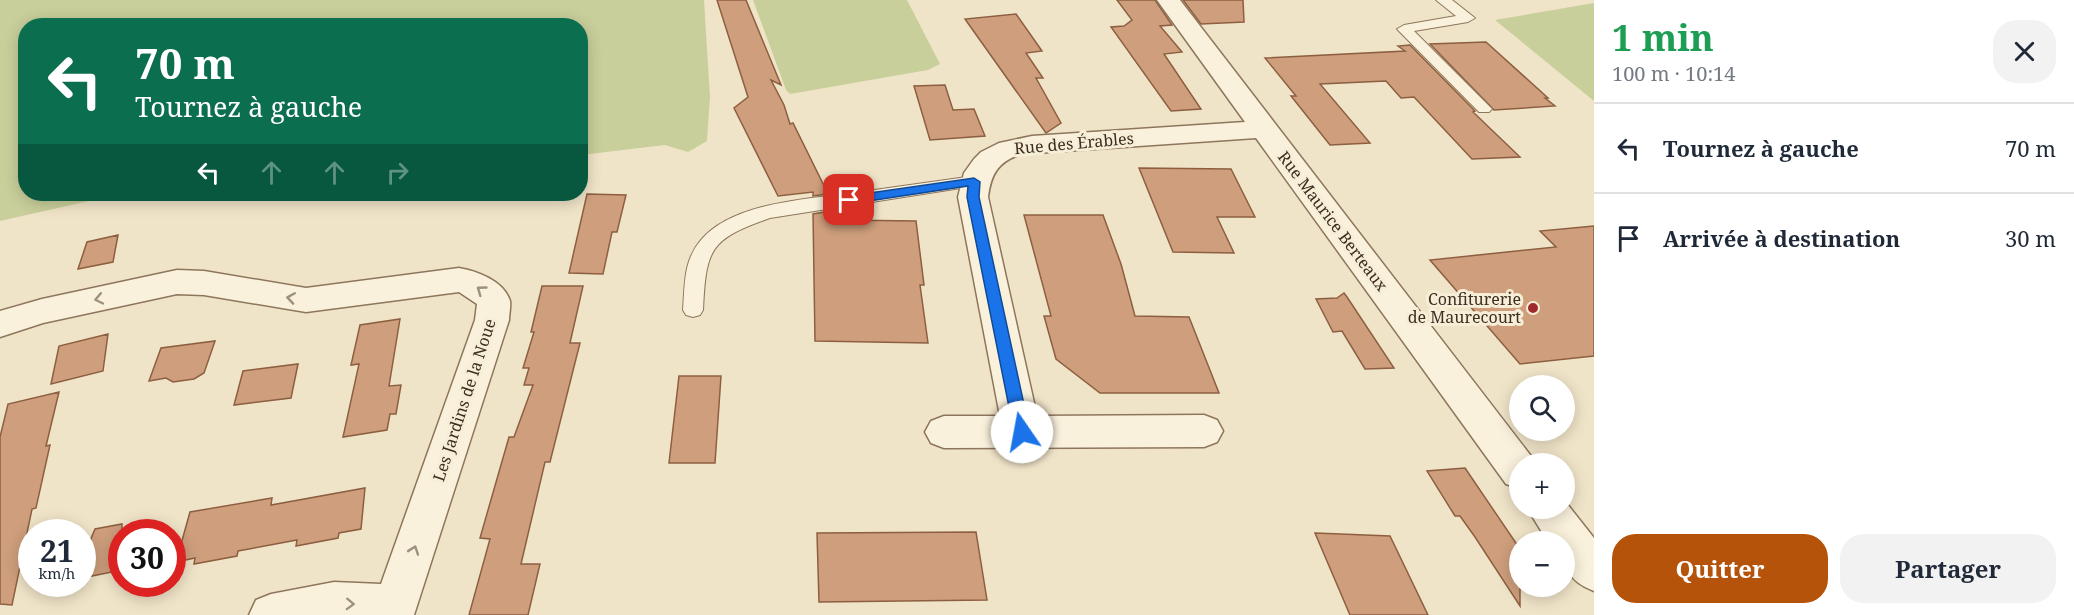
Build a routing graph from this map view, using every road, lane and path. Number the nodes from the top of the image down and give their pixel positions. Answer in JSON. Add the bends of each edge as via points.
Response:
{"nodes":[{"id":1,"x":1168,"y":0,"type":"edge"},
{"id":2,"x":1443,"y":0,"type":"edge"},
{"id":3,"x":1484,"y":109,"type":"dead end"},
{"id":4,"x":1264,"y":129,"type":"junction"},
{"id":5,"x":974,"y":182,"type":"junction"},
{"id":6,"x":693,"y":310,"type":"dead end"},
{"id":7,"x":0,"y":324,"type":"edge"},
{"id":8,"x":1203,"y":431,"type":"dead end"},
{"id":9,"x":944,"y":432,"type":"dead end"},
{"id":10,"x":1022,"y":432,"type":"junction"},
{"id":11,"x":1509,"y":457,"type":"edge"},
{"id":12,"x":1555,"y":519,"type":"edge"},
{"id":13,"x":1594,"y":571,"type":"edge"},
{"id":14,"x":394,"y":610,"type":"edge"},
{"id":15,"x":271,"y":615,"type":"edge"}],
"edges":[{"from":1,"to":4,"type":"street","name":"Rue Maurice Berteaux"},
{"from":2,"to":3,"type":"lane","via":[[1468,18],[1404,29]]},
{"from":4,"to":5,"type":"street","name":"Rue des Érables","via":[[1021,145],[990,158],[979,169]]},
{"from":4,"to":11,"type":"street","name":"Rue Maurice Berteaux"},
{"from":5,"to":6,"type":"lane","via":[[768,212],[736,223],[702,250],[696,267]]},
{"from":5,"to":10,"type":"street","via":[[973,197]]},
{"from":14,"to":7,"type":"street","name":"Les Jardins de la Noue","one_way":true,"via":[[492,320],[494,302],[478,287],[459,280],[306,300],[177,282]]},
{"from":8,"to":10,"type":"street"},
{"from":9,"to":10,"type":"street"},
{"from":12,"to":13,"type":"street"},
{"from":15,"to":14,"type":"street","name":"Les Jardins de la Noue","one_way":true,"via":[[334,603]]}]}
